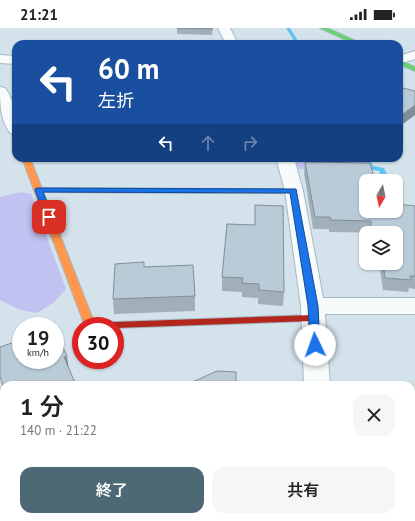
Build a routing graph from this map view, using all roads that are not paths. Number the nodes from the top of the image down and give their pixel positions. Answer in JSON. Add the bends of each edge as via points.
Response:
{"nodes":[{"id":1,"x":224,"y":28,"type":"edge"},
{"id":2,"x":323,"y":28,"type":"edge"},
{"id":3,"x":230,"y":40,"type":"edge"},
{"id":4,"x":350,"y":40,"type":"edge"},
{"id":5,"x":415,"y":55,"type":"edge"},
{"id":6,"x":0,"y":59,"type":"edge"},
{"id":7,"x":12,"y":60,"type":"edge"},
{"id":8,"x":403,"y":60,"type":"edge"},
{"id":9,"x":403,"y":63,"type":"edge"},
{"id":10,"x":415,"y":69,"type":"edge"},
{"id":11,"x":0,"y":92,"type":"edge"},
{"id":12,"x":12,"y":126,"type":"edge"},
{"id":13,"x":28,"y":162,"type":"edge"},
{"id":14,"x":286,"y":162,"type":"edge"},
{"id":15,"x":39,"y":190,"type":"junction"},
{"id":16,"x":294,"y":191,"type":"junction"},
{"id":17,"x":415,"y":306,"type":"edge"},
{"id":18,"x":313,"y":312,"type":"junction"},
{"id":19,"x":317,"y":381,"type":"edge"}],
"edges":[{"from":1,"to":3,"type":"street"},
{"from":2,"to":4,"type":"street"},
{"from":5,"to":8,"type":"street"},
{"from":6,"to":7,"type":"street"},
{"from":9,"to":10,"type":"street"},
{"from":11,"to":12,"type":"street"},
{"from":13,"to":15,"type":"street"},
{"from":14,"to":16,"type":"street"},
{"from":15,"to":16,"type":"street"},
{"from":15,"to":18,"type":"street","via":[[90,326]]},
{"from":16,"to":18,"type":"street"},
{"from":17,"to":18,"type":"street"},
{"from":18,"to":19,"type":"street"}]}
